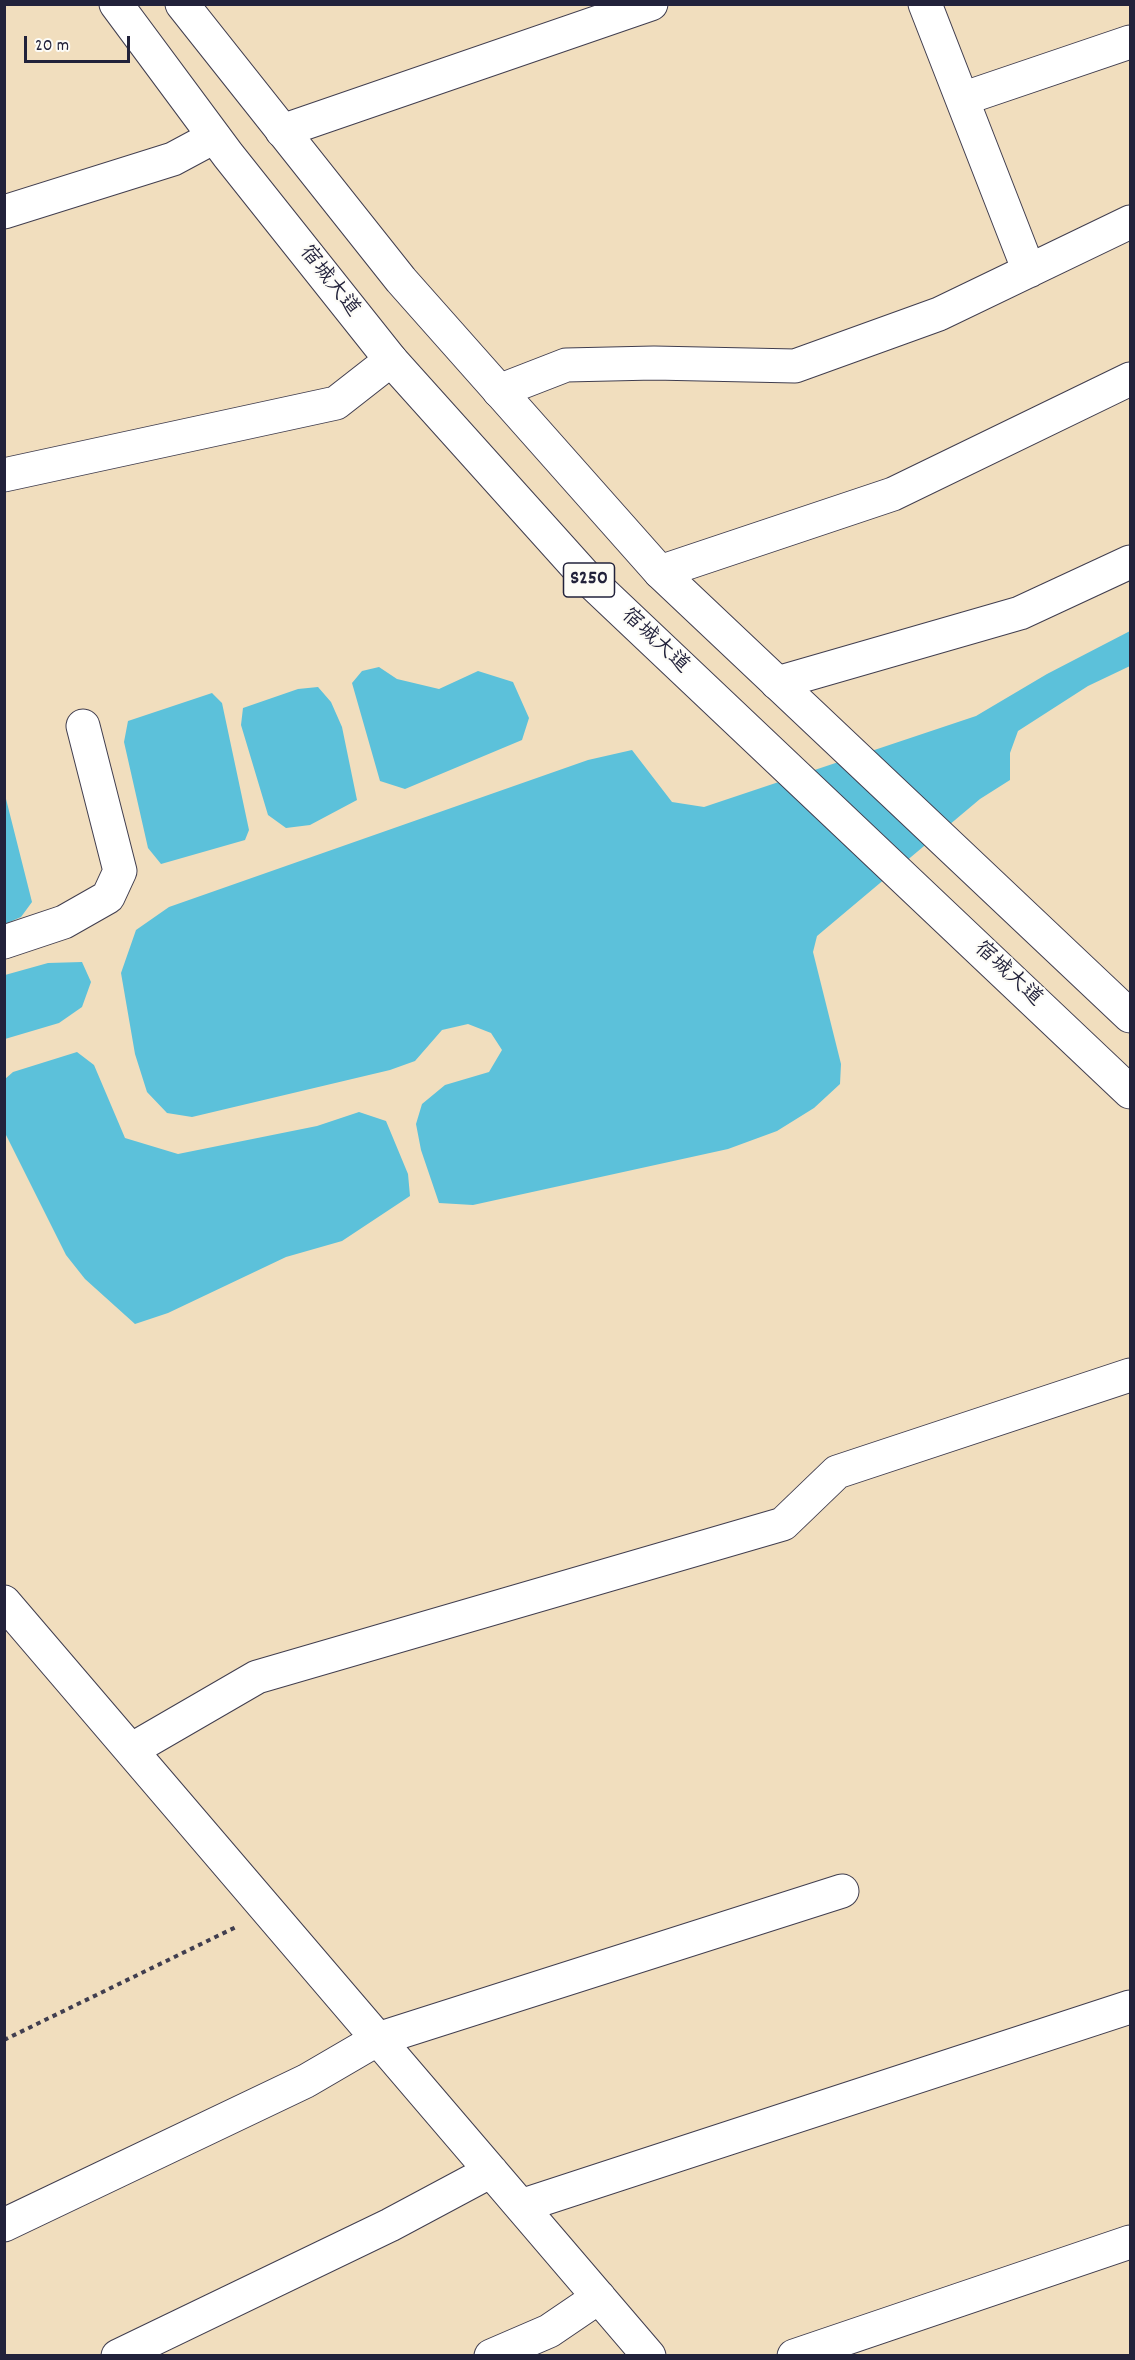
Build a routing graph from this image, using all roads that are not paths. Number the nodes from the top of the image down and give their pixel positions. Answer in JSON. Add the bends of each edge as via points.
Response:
{"nodes":[{"id":1,"x":116,"y":4,"type":"edge"},
{"id":2,"x":182,"y":4,"type":"edge"},
{"id":3,"x":651,"y":4,"type":"edge"},
{"id":4,"x":925,"y":4,"type":"edge"},
{"id":5,"x":1131,"y":42,"type":"edge"},
{"id":6,"x":962,"y":99,"type":"junction"},
{"id":7,"x":282,"y":131,"type":"junction"},
{"id":8,"x":214,"y":137,"type":"junction"},
{"id":9,"x":4,"y":212,"type":"edge"},
{"id":10,"x":1131,"y":222,"type":"edge"},
{"id":11,"x":1029,"y":271,"type":"junction"},
{"id":12,"x":391,"y":360,"type":"junction"},
{"id":13,"x":1131,"y":379,"type":"edge"},
{"id":14,"x":499,"y":391,"type":"junction"},
{"id":15,"x":4,"y":475,"type":"edge"},
{"id":16,"x":1131,"y":562,"type":"edge"},
{"id":17,"x":660,"y":572,"type":"junction"},
{"id":18,"x":777,"y":683,"type":"junction"},
{"id":19,"x":83,"y":726,"type":"dead end"},
{"id":20,"x":4,"y":942,"type":"edge"},
{"id":21,"x":1131,"y":1016,"type":"edge"},
{"id":22,"x":1131,"y":1092,"type":"edge"},
{"id":23,"x":1131,"y":1375,"type":"edge"},
{"id":24,"x":4,"y":1602,"type":"edge"},
{"id":25,"x":131,"y":1750,"type":"junction"},
{"id":26,"x":842,"y":1891,"type":"dead end"},
{"id":27,"x":1131,"y":2007,"type":"edge"},
{"id":28,"x":378,"y":2039,"type":"junction"},
{"id":29,"x":491,"y":2171,"type":"junction"},
{"id":30,"x":521,"y":2206,"type":"junction"},
{"id":31,"x":4,"y":2225,"type":"edge"},
{"id":32,"x":1131,"y":2242,"type":"edge"},
{"id":33,"x":599,"y":2297,"type":"junction"},
{"id":34,"x":118,"y":2355,"type":"edge"},
{"id":35,"x":491,"y":2355,"type":"edge"},
{"id":36,"x":649,"y":2355,"type":"edge"},
{"id":37,"x":794,"y":2355,"type":"edge"}],
"edges":[{"from":1,"to":8,"type":"street","name":"宿城大道","number":"S250"},
{"from":2,"to":7,"type":"street","number":"S250"},
{"from":3,"to":7,"type":"street"},
{"from":4,"to":6,"type":"street"},
{"from":5,"to":6,"type":"street"},
{"from":6,"to":11,"type":"street"},
{"from":7,"to":14,"type":"street","number":"S250","via":[[401,280]]},
{"from":8,"to":9,"type":"street","via":[[173,159]]},
{"from":8,"to":12,"type":"street","name":"宿城大道","number":"S250"},
{"from":10,"to":11,"type":"street"},
{"from":11,"to":14,"type":"street","via":[[939,314],[795,366],[566,365]]},
{"from":12,"to":15,"type":"street","via":[[336,403]]},
{"from":12,"to":22,"type":"street","name":"宿城大道","number":"S250","via":[[586,577]]},
{"from":13,"to":17,"type":"street","via":[[892,494]]},
{"from":14,"to":17,"type":"street","number":"S250"},
{"from":16,"to":18,"type":"street","via":[[1020,613]]},
{"from":17,"to":18,"type":"street","number":"S250"},
{"from":18,"to":21,"type":"street","number":"S250"},
{"from":19,"to":20,"type":"street","via":[[120,871],[108,897],[64,922]]},
{"from":23,"to":25,"type":"street","via":[[837,1473],[783,1524],[257,1677]]},
{"from":24,"to":25,"type":"street"},
{"from":25,"to":28,"type":"street"},
{"from":26,"to":28,"type":"street"},
{"from":27,"to":30,"type":"street"},
{"from":28,"to":29,"type":"street"},
{"from":28,"to":31,"type":"street","via":[[306,2080]]},
{"from":29,"to":30,"type":"street"},
{"from":29,"to":34,"type":"street"},
{"from":30,"to":33,"type":"street"},
{"from":32,"to":37,"type":"street"},
{"from":33,"to":35,"type":"street","via":[[549,2331]]},
{"from":33,"to":36,"type":"street"}]}
